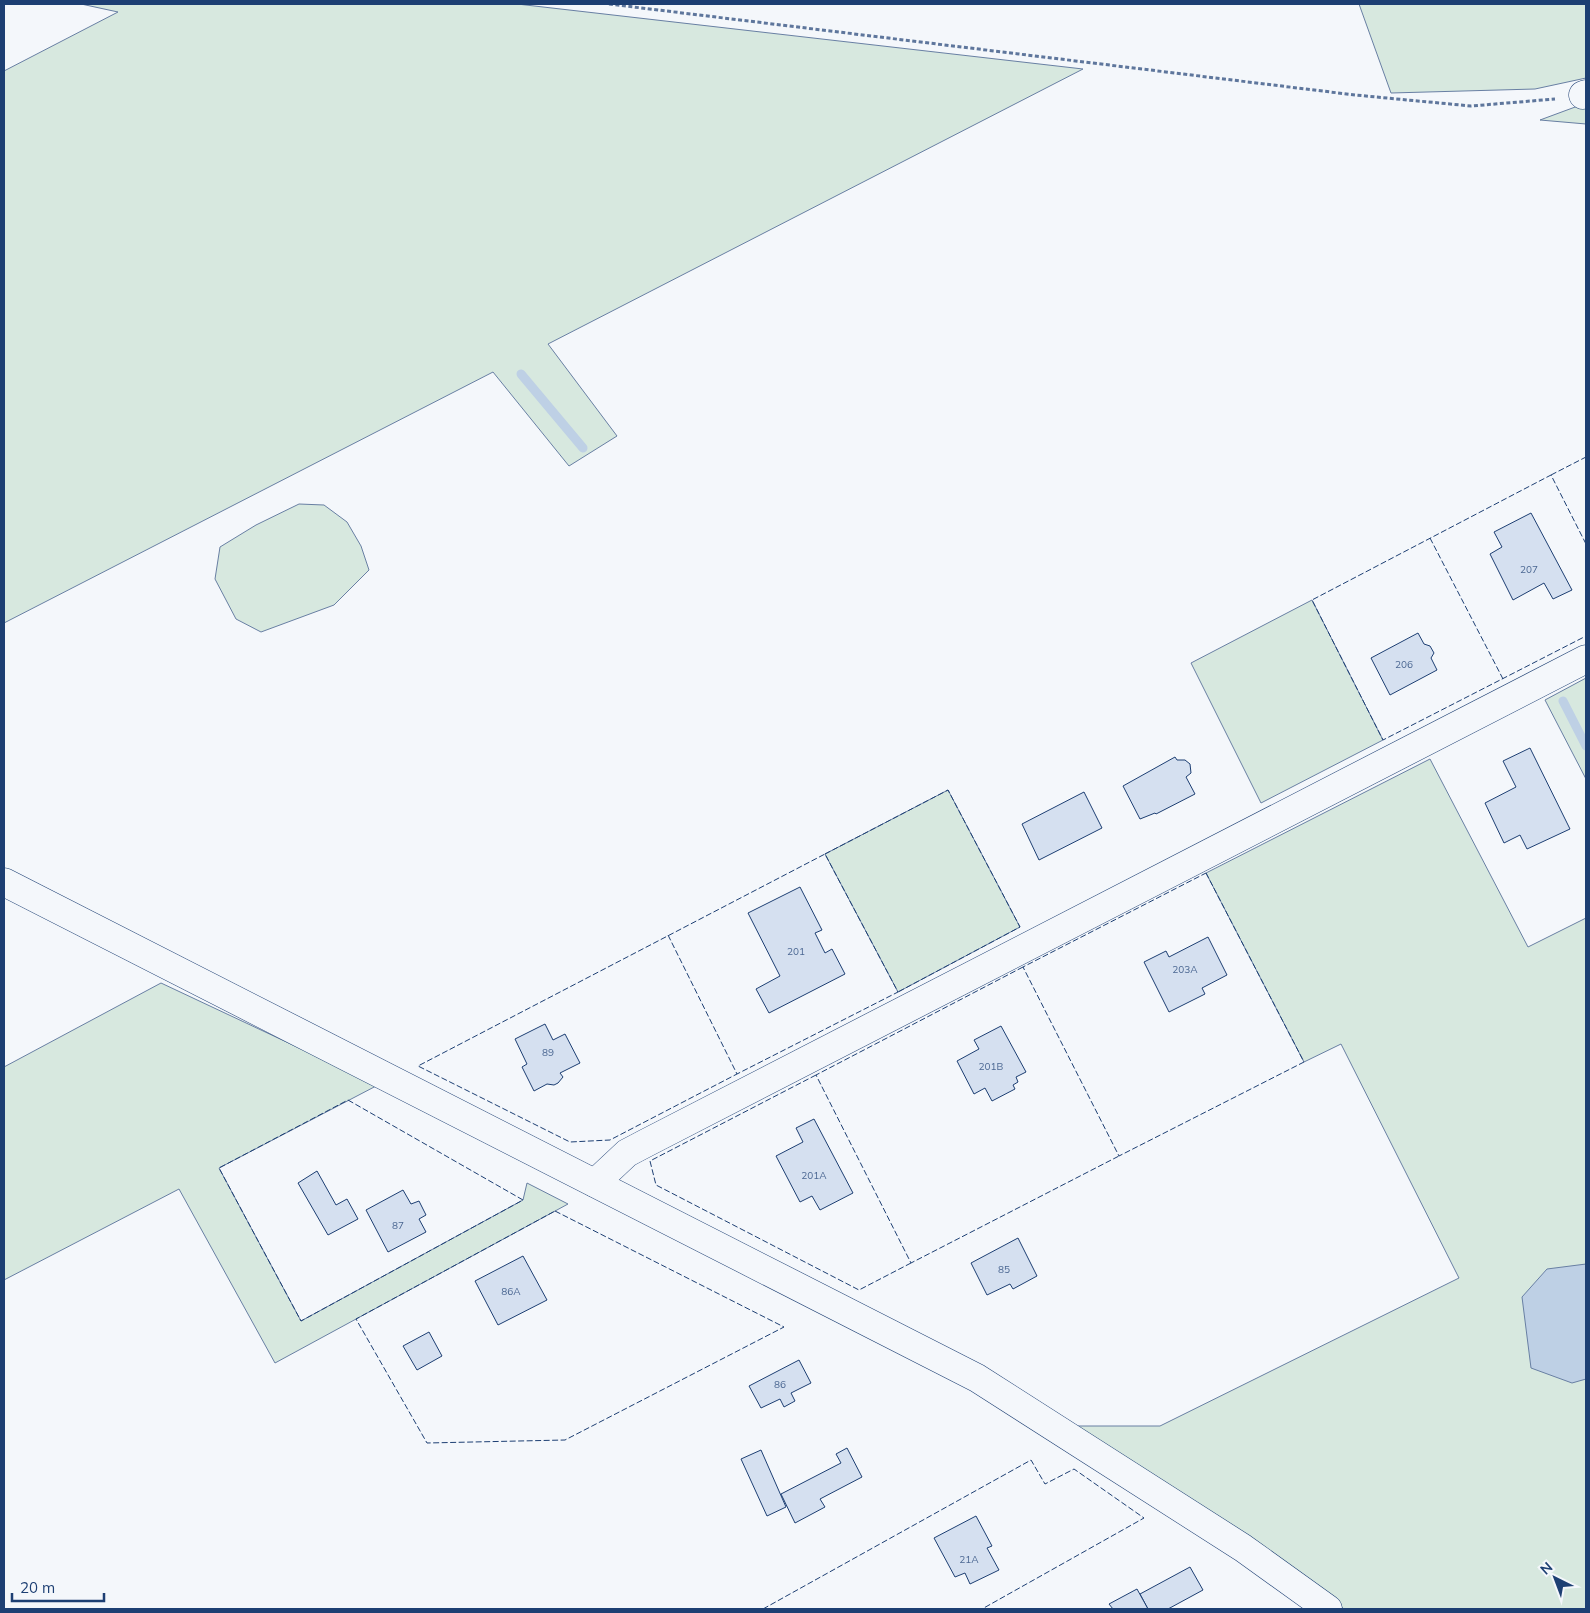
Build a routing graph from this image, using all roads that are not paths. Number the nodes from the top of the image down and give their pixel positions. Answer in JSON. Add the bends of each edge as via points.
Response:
{"nodes":[{"id":1,"x":1586,"y":659,"type":"edge"},
{"id":2,"x":4,"y":882,"type":"edge"},
{"id":3,"x":595,"y":1183,"type":"junction"},
{"id":4,"x":1328,"y":1609,"type":"edge"}],
"edges":[{"from":1,"to":3,"type":"street","via":[[639,1146],[614,1163]]},
{"from":2,"to":3,"type":"street"},
{"from":3,"to":4,"type":"street","via":[[977,1378],[1243,1548]]}]}
